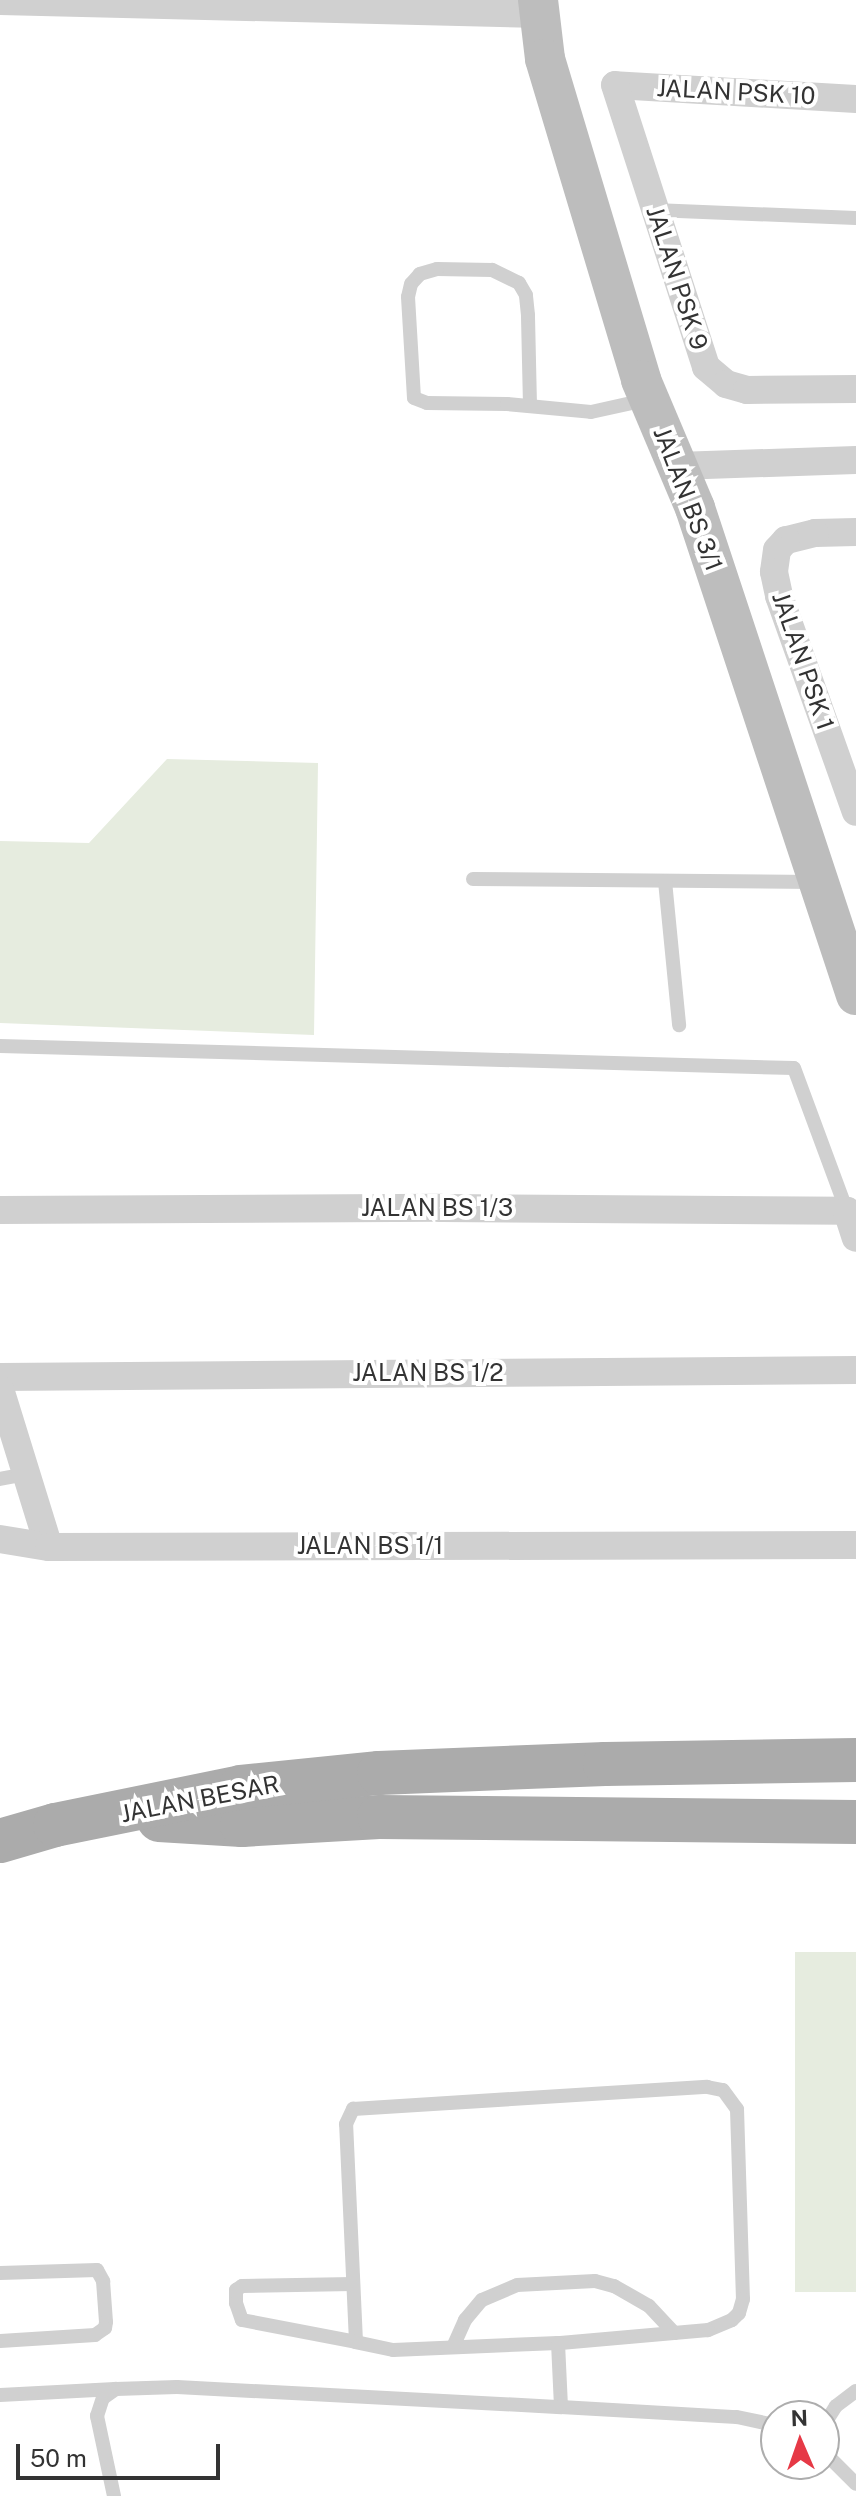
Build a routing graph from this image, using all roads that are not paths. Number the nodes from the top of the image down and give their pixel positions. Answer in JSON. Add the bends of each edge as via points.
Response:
{"nodes":[{"id":1,"x":0,"y":1,"type":"edge"},
{"id":2,"x":411,"y":6,"type":"edge"},
{"id":3,"x":539,"y":7,"type":"edge"},
{"id":4,"x":615,"y":85,"type":"joint"},
{"id":5,"x":856,"y":99,"type":"edge"},
{"id":6,"x":654,"y":210,"type":"junction"},
{"id":7,"x":856,"y":218,"type":"edge"},
{"id":8,"x":856,"y":389,"type":"edge"},
{"id":9,"x":650,"y":399,"type":"junction"},
{"id":10,"x":530,"y":405,"type":"junction"},
{"id":11,"x":856,"y":460,"type":"edge"},
{"id":12,"x":677,"y":466,"type":"junction"},
{"id":13,"x":856,"y":532,"type":"edge"},
{"id":14,"x":856,"y":812,"type":"edge"},
{"id":15,"x":473,"y":879,"type":"dead end"},
{"id":16,"x":665,"y":881,"type":"junction"},
{"id":17,"x":818,"y":882,"type":"junction"},
{"id":18,"x":856,"y":995,"type":"edge"},
{"id":19,"x":679,"y":1025,"type":"dead end"},
{"id":20,"x":0,"y":1046,"type":"edge"},
{"id":21,"x":0,"y":1210,"type":"edge"},
{"id":22,"x":853,"y":1220,"type":"edge"},
{"id":23,"x":856,"y":1370,"type":"edge"},
{"id":24,"x":0,"y":1377,"type":"edge"},
{"id":25,"x":0,"y":1389,"type":"edge"},
{"id":26,"x":13,"y":1476,"type":"edge"},
{"id":27,"x":0,"y":1539,"type":"edge"},
{"id":28,"x":856,"y":1545,"type":"edge"},
{"id":29,"x":49,"y":1547,"type":"junction"},
{"id":30,"x":856,"y":1760,"type":"edge"},
{"id":31,"x":104,"y":1817,"type":"junction"},
{"id":32,"x":856,"y":1822,"type":"edge"},
{"id":33,"x":0,"y":1841,"type":"edge"},
{"id":34,"x":0,"y":2273,"type":"edge"},
{"id":35,"x":353,"y":2284,"type":"junction"},
{"id":36,"x":674,"y":2333,"type":"junction"},
{"id":37,"x":0,"y":2341,"type":"edge"},
{"id":38,"x":356,"y":2342,"type":"junction"},
{"id":39,"x":558,"y":2343,"type":"junction"},
{"id":40,"x":453,"y":2347,"type":"junction"},
{"id":41,"x":116,"y":2389,"type":"junction"},
{"id":42,"x":0,"y":2395,"type":"edge"},
{"id":43,"x":561,"y":2407,"type":"junction"},
{"id":44,"x":760,"y":2422,"type":"edge"},
{"id":45,"x":840,"y":2468,"type":"edge"},
{"id":46,"x":856,"y":2484,"type":"edge"},
{"id":47,"x":114,"y":2496,"type":"edge"}],
"edges":[{"from":1,"to":2,"type":"street"},
{"from":2,"to":3,"type":"street"},
{"from":3,"to":9,"type":"street","name":"JALAN BS 3/1","via":[[545,59]]},
{"from":4,"to":5,"type":"street","name":"JALAN PSK 10"},
{"from":4,"to":6,"type":"street","name":"JALAN PSK 9"},
{"from":6,"to":7,"type":"lane"},
{"from":6,"to":8,"type":"street","name":"JALAN PSK 9","via":[[706,367],[726,384],[747,390]]},
{"from":9,"to":10,"type":"lane","via":[[591,412]]},
{"from":9,"to":12,"type":"street","name":"JALAN BS 3/1"},
{"from":10,"to":10,"type":"lane","via":[[427,403],[414,398],[408,297],[420,274],[437,269],[492,270],[519,283],[528,315]]},
{"from":11,"to":12,"type":"street"},
{"from":12,"to":17,"type":"street","name":"JALAN BS 3/1"},
{"from":13,"to":14,"type":"street","name":"JALAN PSK 1","via":[[786,540],[774,559],[776,584]]},
{"from":15,"to":16,"type":"lane"},
{"from":16,"to":17,"type":"lane"},
{"from":16,"to":19,"type":"lane"},
{"from":17,"to":18,"type":"street","name":"JALAN BS 3/1"},
{"from":20,"to":22,"type":"lane","via":[[794,1068]]},
{"from":21,"to":22,"type":"street","name":"JALAN BS 1/3","via":[[456,1208]]},
{"from":23,"to":24,"type":"street","name":"JALAN BS 1/2"},
{"from":25,"to":26,"type":"street"},
{"from":26,"to":29,"type":"street"},
{"from":27,"to":29,"type":"street","name":"JALAN BS 1/1"},
{"from":28,"to":29,"type":"street","name":"JALAN BS 1/1"},
{"from":30,"to":31,"type":"main road","name":"JALAN BESAR","via":[[379,1773],[241,1787]]},
{"from":31,"to":32,"type":"main road","name":"JALAN BESAR","via":[[242,1825],[379,1817]]},
{"from":31,"to":33,"type":"main road"},
{"from":34,"to":37,"type":"lane","via":[[97,2270],[103,2281],[106,2322],[95,2335]]},
{"from":35,"to":36,"type":"lane","via":[[346,2124],[353,2109],[707,2087],[723,2090],[737,2109],[743,2299],[739,2313],[722,2326]]},
{"from":35,"to":38,"type":"lane"},
{"from":35,"to":38,"type":"lane","via":[[242,2286],[236,2290],[236,2303],[242,2320]]},
{"from":36,"to":39,"type":"lane"},
{"from":36,"to":40,"type":"lane","via":[[649,2306],[614,2286],[595,2281],[517,2285],[482,2300]]},
{"from":38,"to":40,"type":"lane","via":[[393,2350]]},
{"from":39,"to":40,"type":"lane"},
{"from":39,"to":43,"type":"lane"},
{"from":41,"to":42,"type":"lane"},
{"from":41,"to":43,"type":"lane","via":[[177,2387]]},
{"from":41,"to":47,"type":"lane","via":[[103,2398],[97,2416]]},
{"from":43,"to":44,"type":"lane"},
{"from":45,"to":46,"type":"lane"}]}
